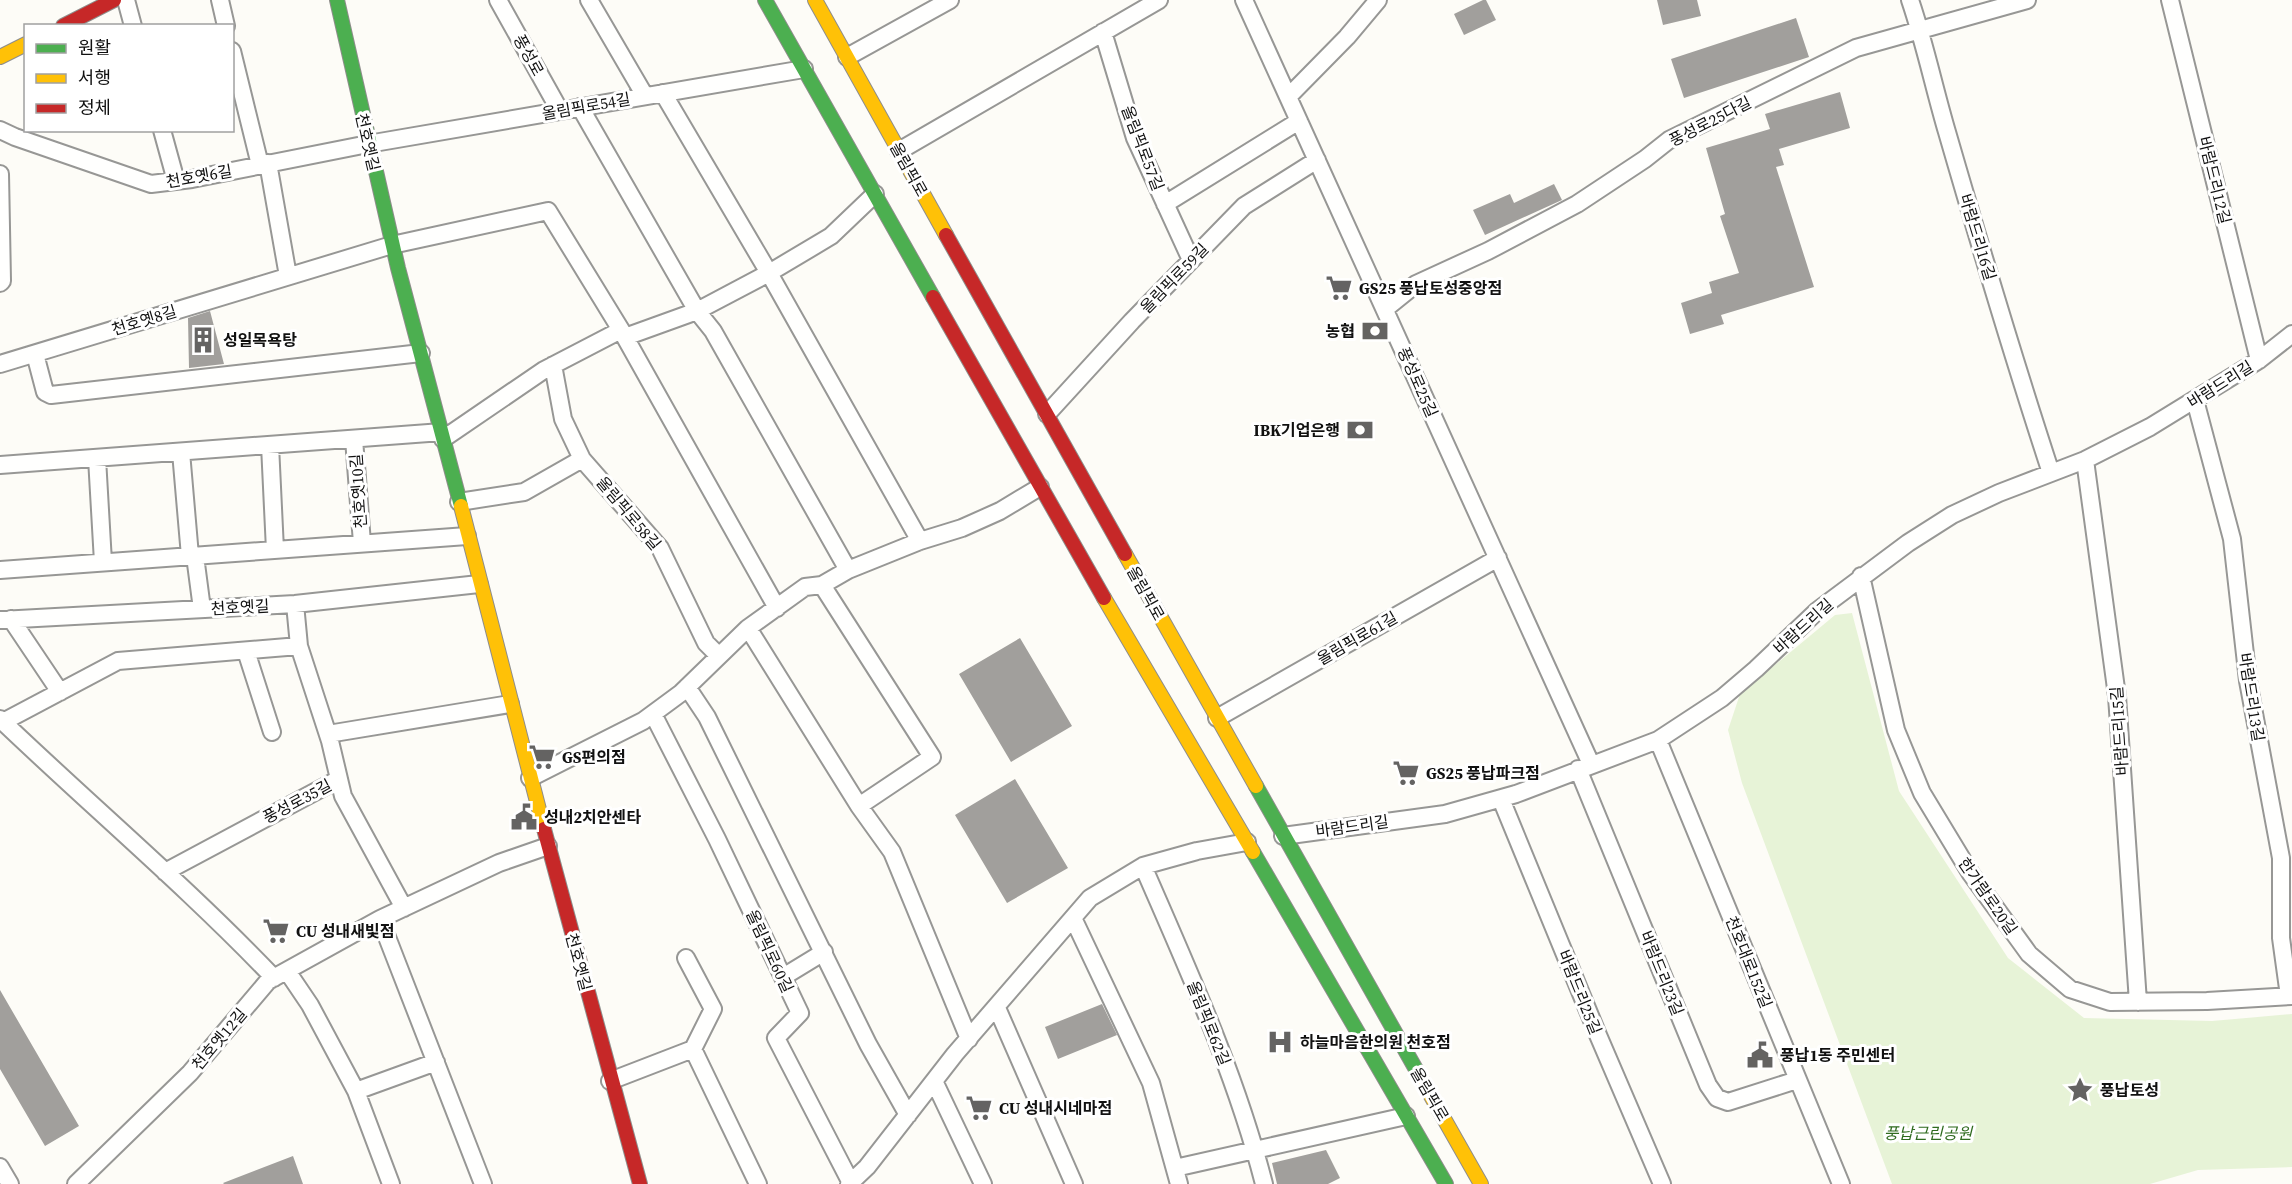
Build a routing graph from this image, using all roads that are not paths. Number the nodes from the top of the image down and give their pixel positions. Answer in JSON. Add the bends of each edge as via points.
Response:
{"nodes":[{"id":1,"x":114,"y":0,"type":"edge"},
{"id":2,"x":126,"y":0,"type":"edge"},
{"id":3,"x":220,"y":0,"type":"edge"},
{"id":4,"x":337,"y":0,"type":"edge"},
{"id":5,"x":498,"y":0,"type":"edge"},
{"id":6,"x":589,"y":0,"type":"edge"},
{"id":7,"x":765,"y":0,"type":"edge"},
{"id":8,"x":814,"y":0,"type":"edge"},
{"id":9,"x":950,"y":0,"type":"edge"},
{"id":10,"x":1159,"y":0,"type":"edge"},
{"id":11,"x":1244,"y":0,"type":"edge"},
{"id":12,"x":1378,"y":0,"type":"edge"},
{"id":13,"x":1910,"y":0,"type":"edge"},
{"id":14,"x":2027,"y":0,"type":"edge"},
{"id":15,"x":2170,"y":0,"type":"edge"},
{"id":16,"x":67,"y":24,"type":"edge"},
{"id":17,"x":132,"y":24,"type":"edge"},
{"id":18,"x":226,"y":24,"type":"edge"},
{"id":19,"x":1920,"y":30,"type":"junction"},
{"id":20,"x":1103,"y":32,"type":"junction"},
{"id":21,"x":24,"y":45,"type":"edge"},
{"id":22,"x":0,"y":57,"type":"edge"},
{"id":23,"x":847,"y":57,"type":"junction"},
{"id":24,"x":234,"y":58,"type":"edge"},
{"id":25,"x":804,"y":69,"type":"junction"},
{"id":26,"x":663,"y":93,"type":"junction"},
{"id":27,"x":645,"y":96,"type":"junction"},
{"id":28,"x":1288,"y":97,"type":"junction"},
{"id":29,"x":580,"y":107,"type":"junction"},
{"id":30,"x":560,"y":111,"type":"junction"},
{"id":31,"x":1299,"y":121,"type":"junction"},
{"id":32,"x":0,"y":129,"type":"edge"},
{"id":33,"x":163,"y":132,"type":"edge"},
{"id":34,"x":368,"y":144,"type":"junction"},
{"id":35,"x":899,"y":151,"type":"junction"},
{"id":36,"x":1317,"y":160,"type":"junction"},
{"id":37,"x":264,"y":164,"type":"junction"},
{"id":38,"x":0,"y":174,"type":"edge"},
{"id":39,"x":176,"y":181,"type":"junction"},
{"id":40,"x":875,"y":194,"type":"junction"},
{"id":41,"x":1165,"y":204,"type":"junction"},
{"id":42,"x":393,"y":244,"type":"junction"},
{"id":43,"x":1191,"y":260,"type":"junction"},
{"id":44,"x":769,"y":273,"type":"junction"},
{"id":45,"x":288,"y":276,"type":"junction"},
{"id":46,"x":0,"y":283,"type":"edge"},
{"id":47,"x":1385,"y":309,"type":"junction"},
{"id":48,"x":697,"y":311,"type":"junction"},
{"id":49,"x":623,"y":333,"type":"junction"},
{"id":50,"x":2292,"y":334,"type":"edge"},
{"id":51,"x":421,"y":353,"type":"junction"},
{"id":52,"x":34,"y":354,"type":"junction"},
{"id":53,"x":2259,"y":360,"type":"junction"},
{"id":54,"x":0,"y":364,"type":"edge"},
{"id":55,"x":553,"y":365,"type":"junction"},
{"id":56,"x":2195,"y":400,"type":"junction"},
{"id":57,"x":1047,"y":414,"type":"junction"},
{"id":58,"x":442,"y":436,"type":"junction"},
{"id":59,"x":354,"y":439,"type":"junction"},
{"id":60,"x":270,"y":445,"type":"junction"},
{"id":61,"x":182,"y":452,"type":"junction"},
{"id":62,"x":97,"y":458,"type":"junction"},
{"id":63,"x":582,"y":459,"type":"junction"},
{"id":64,"x":2085,"y":460,"type":"junction"},
{"id":65,"x":0,"y":465,"type":"edge"},
{"id":66,"x":2051,"y":473,"type":"junction"},
{"id":67,"x":1040,"y":487,"type":"junction"},
{"id":68,"x":459,"y":502,"type":"junction"},
{"id":69,"x":467,"y":536,"type":"junction"},
{"id":70,"x":920,"y":541,"type":"junction"},
{"id":71,"x":362,"y":543,"type":"junction"},
{"id":72,"x":275,"y":550,"type":"junction"},
{"id":73,"x":192,"y":556,"type":"junction"},
{"id":74,"x":1498,"y":558,"type":"junction"},
{"id":75,"x":103,"y":562,"type":"junction"},
{"id":76,"x":0,"y":570,"type":"edge"},
{"id":77,"x":848,"y":570,"type":"junction"},
{"id":78,"x":1861,"y":576,"type":"junction"},
{"id":79,"x":479,"y":584,"type":"junction"},
{"id":80,"x":822,"y":585,"type":"junction"},
{"id":81,"x":295,"y":604,"type":"junction"},
{"id":82,"x":777,"y":608,"type":"junction"},
{"id":83,"x":202,"y":609,"type":"junction"},
{"id":84,"x":5,"y":620,"type":"edge"},
{"id":85,"x":748,"y":628,"type":"junction"},
{"id":86,"x":299,"y":646,"type":"junction"},
{"id":87,"x":246,"y":651,"type":"junction"},
{"id":88,"x":719,"y":656,"type":"junction"},
{"id":89,"x":687,"y":687,"type":"junction"},
{"id":90,"x":60,"y":692,"type":"junction"},
{"id":91,"x":510,"y":704,"type":"junction"},
{"id":92,"x":653,"y":714,"type":"junction"},
{"id":93,"x":1217,"y":718,"type":"junction"},
{"id":94,"x":2,"y":721,"type":"edge"},
{"id":95,"x":272,"y":732,"type":"dead end"},
{"id":96,"x":328,"y":734,"type":"junction"},
{"id":97,"x":1658,"y":740,"type":"junction"},
{"id":98,"x":1585,"y":767,"type":"junction"},
{"id":99,"x":339,"y":778,"type":"junction"},
{"id":100,"x":530,"y":778,"type":"junction"},
{"id":101,"x":1501,"y":799,"type":"junction"},
{"id":102,"x":859,"y":806,"type":"junction"},
{"id":103,"x":1283,"y":836,"type":"junction"},
{"id":104,"x":1247,"y":842,"type":"junction"},
{"id":105,"x":548,"y":846,"type":"junction"},
{"id":106,"x":1143,"y":866,"type":"junction"},
{"id":107,"x":165,"y":872,"type":"junction"},
{"id":108,"x":404,"y":908,"type":"junction"},
{"id":109,"x":1073,"y":918,"type":"junction"},
{"id":110,"x":380,"y":919,"type":"junction"},
{"id":111,"x":824,"y":952,"type":"junction"},
{"id":112,"x":686,"y":958,"type":"dead end"},
{"id":113,"x":280,"y":974,"type":"junction"},
{"id":114,"x":783,"y":977,"type":"junction"},
{"id":115,"x":2290,"y":996,"type":"edge"},
{"id":116,"x":2138,"y":1002,"type":"junction"},
{"id":117,"x":997,"y":1008,"type":"junction"},
{"id":118,"x":969,"y":1039,"type":"junction"},
{"id":119,"x":693,"y":1049,"type":"junction"},
{"id":120,"x":436,"y":1062,"type":"junction"},
{"id":121,"x":1797,"y":1080,"type":"junction"},
{"id":122,"x":610,"y":1081,"type":"junction"},
{"id":123,"x":934,"y":1081,"type":"junction"},
{"id":124,"x":356,"y":1091,"type":"junction"},
{"id":125,"x":908,"y":1115,"type":"junction"},
{"id":126,"x":1406,"y":1116,"type":"junction"},
{"id":127,"x":1256,"y":1151,"type":"junction"},
{"id":128,"x":0,"y":1167,"type":"edge"},
{"id":129,"x":1177,"y":1176,"type":"edge"},
{"id":130,"x":850,"y":1183,"type":"edge"},
{"id":131,"x":10,"y":1184,"type":"edge"},
{"id":132,"x":76,"y":1184,"type":"edge"},
{"id":133,"x":391,"y":1184,"type":"edge"},
{"id":134,"x":483,"y":1184,"type":"edge"},
{"id":135,"x":640,"y":1184,"type":"edge"},
{"id":136,"x":758,"y":1184,"type":"edge"},
{"id":137,"x":983,"y":1184,"type":"edge"},
{"id":138,"x":1074,"y":1184,"type":"edge"},
{"id":139,"x":1264,"y":1184,"type":"edge"},
{"id":140,"x":1446,"y":1184,"type":"edge"},
{"id":141,"x":1481,"y":1184,"type":"edge"},
{"id":142,"x":1662,"y":1184,"type":"edge"},
{"id":143,"x":1841,"y":1184,"type":"edge"}],
"edges":[{"from":1,"to":16,"type":"main road"},
{"from":2,"to":17,"type":"street"},
{"from":3,"to":18,"type":"street"},
{"from":4,"to":34,"type":"main road","name":"천호옛길"},
{"from":5,"to":30,"type":"street","name":"풍성로"},
{"from":6,"to":27,"type":"street"},
{"from":7,"to":25,"type":"main road","name":"올림픽로"},
{"from":8,"to":23,"type":"main road","name":"올림픽로"},
{"from":9,"to":23,"type":"street"},
{"from":10,"to":20,"type":"street"},
{"from":11,"to":28,"type":"street","name":"풍성로25길"},
{"from":12,"to":28,"type":"street"},
{"from":13,"to":19,"type":"street","name":"바람드리16길"},
{"from":14,"to":19,"type":"street","name":"풍성로25다길"},
{"from":15,"to":53,"type":"street","name":"바람드리12길"},
{"from":19,"to":47,"type":"street","name":"풍성로25다길","via":[[1856,48],[1669,140],[1577,204],[1416,284]]},
{"from":19,"to":66,"type":"street","name":"바람드리16길","via":[[2020,380]]},
{"from":20,"to":35,"type":"street"},
{"from":20,"to":41,"type":"street","name":"올림픽로57길","via":[[1135,138]]},
{"from":21,"to":22,"type":"main road"},
{"from":23,"to":35,"type":"main road","name":"올림픽로"},
{"from":24,"to":37,"type":"street"},
{"from":25,"to":26,"type":"street","name":"올림픽로54길"},
{"from":25,"to":40,"type":"main road","name":"올림픽로"},
{"from":26,"to":27,"type":"street","name":"올림픽로54길"},
{"from":26,"to":44,"type":"street"},
{"from":27,"to":29,"type":"street","name":"올림픽로54길"},
{"from":28,"to":31,"type":"street","name":"풍성로25길"},
{"from":29,"to":30,"type":"street","name":"올림픽로54길"},
{"from":29,"to":48,"type":"street"},
{"from":30,"to":34,"type":"street","name":"올림픽로54길"},
{"from":31,"to":36,"type":"street","name":"풍성로25길"},
{"from":31,"to":41,"type":"street"},
{"from":32,"to":39,"type":"street","name":"천호옛6길","via":[[151,184]]},
{"from":33,"to":39,"type":"street"},
{"from":34,"to":37,"type":"street","name":"천호옛6길"},
{"from":34,"to":42,"type":"main road","name":"천호옛길"},
{"from":35,"to":57,"type":"main road","name":"올림픽로"},
{"from":36,"to":43,"type":"street","name":"올림픽로59길","via":[[1244,206]]},
{"from":36,"to":47,"type":"street","name":"풍성로25길"},
{"from":37,"to":39,"type":"street","name":"천호옛6길"},
{"from":37,"to":45,"type":"street"},
{"from":38,"to":46,"type":"street"},
{"from":40,"to":44,"type":"street","via":[[831,236]]},
{"from":40,"to":67,"type":"main road","name":"올림픽로"},
{"from":41,"to":43,"type":"street","name":"올림픽로57길"},
{"from":42,"to":45,"type":"street","name":"천호옛8길"},
{"from":42,"to":49,"type":"street","via":[[548,211]]},
{"from":42,"to":51,"type":"main road","name":"천호옛길"},
{"from":43,"to":57,"type":"street","name":"올림픽로59길"},
{"from":44,"to":48,"type":"street"},
{"from":44,"to":70,"type":"street"},
{"from":45,"to":52,"type":"street","name":"천호옛8길"},
{"from":47,"to":74,"type":"street","name":"풍성로25길"},
{"from":48,"to":49,"type":"street"},
{"from":48,"to":77,"type":"street","via":[[713,331]]},
{"from":49,"to":55,"type":"street"},
{"from":49,"to":82,"type":"street"},
{"from":50,"to":53,"type":"street","name":"바람드리길"},
{"from":51,"to":52,"type":"street","via":[[51,395],[45,392]]},
{"from":51,"to":58,"type":"main road","name":"천호옛길"},
{"from":52,"to":54,"type":"street","name":"천호옛8길"},
{"from":53,"to":56,"type":"street","name":"바람드리길"},
{"from":55,"to":58,"type":"street"},
{"from":55,"to":63,"type":"street","name":"올림픽로58길","via":[[563,419]]},
{"from":56,"to":64,"type":"street","name":"바람드리길"},
{"from":56,"to":115,"type":"street","name":"바람드리13길","via":[[2232,539],[2248,681],[2281,858],[2282,938]]},
{"from":57,"to":93,"type":"main road","name":"올림픽로"},
{"from":58,"to":59,"type":"street","name":"천호옛10길"},
{"from":58,"to":68,"type":"main road","name":"천호옛길"},
{"from":59,"to":60,"type":"street","name":"천호옛10길"},
{"from":59,"to":71,"type":"street","name":"천호옛10길"},
{"from":60,"to":61,"type":"street","name":"천호옛10길"},
{"from":60,"to":72,"type":"street"},
{"from":61,"to":62,"type":"street","name":"천호옛10길"},
{"from":61,"to":73,"type":"street"},
{"from":62,"to":65,"type":"street","name":"천호옛10길"},
{"from":62,"to":75,"type":"street"},
{"from":63,"to":68,"type":"street","via":[[524,492]]},
{"from":63,"to":88,"type":"street","name":"올림픽로58길","via":[[660,548],[706,643]]},
{"from":64,"to":66,"type":"street","name":"바람드리길"},
{"from":64,"to":116,"type":"street","name":"바람드리15길","via":[[2117,696]]},
{"from":66,"to":78,"type":"street","name":"바람드리길","via":[[1952,515]]},
{"from":67,"to":70,"type":"street","via":[[1000,511]]},
{"from":67,"to":104,"type":"main road","name":"올림픽로"},
{"from":68,"to":69,"type":"main road","name":"천호옛길"},
{"from":69,"to":71,"type":"street"},
{"from":69,"to":79,"type":"main road","name":"천호옛길"},
{"from":70,"to":77,"type":"street"},
{"from":71,"to":72,"type":"street"},
{"from":72,"to":73,"type":"street"},
{"from":73,"to":75,"type":"street"},
{"from":73,"to":83,"type":"street"},
{"from":74,"to":93,"type":"street","name":"올림픽로61길"},
{"from":74,"to":98,"type":"street","name":"풍성로25길"},
{"from":75,"to":76,"type":"street"},
{"from":77,"to":80,"type":"street"},
{"from":78,"to":97,"type":"street","name":"바람드리길","via":[[1722,698]]},
{"from":78,"to":116,"type":"street","name":"한가람로20길","via":[[1896,730],[1922,794],[2029,954],[2070,989],[2110,1002]]},
{"from":79,"to":81,"type":"street","name":"천호옛길"},
{"from":79,"to":91,"type":"main road","name":"천호옛길"},
{"from":80,"to":82,"type":"street","via":[[805,587]]},
{"from":80,"to":102,"type":"street","via":[[932,757]]},
{"from":81,"to":83,"type":"street","name":"천호옛길"},
{"from":81,"to":86,"type":"street","name":"풍성로35길"},
{"from":82,"to":85,"type":"street"},
{"from":83,"to":84,"type":"street","name":"천호옛길"},
{"from":84,"to":90,"type":"street"},
{"from":85,"to":88,"type":"street"},
{"from":85,"to":102,"type":"street"},
{"from":86,"to":87,"type":"street"},
{"from":86,"to":96,"type":"street","name":"풍성로35길"},
{"from":87,"to":90,"type":"street","via":[[118,661]]},
{"from":87,"to":95,"type":"street"},
{"from":88,"to":89,"type":"street"},
{"from":89,"to":92,"type":"street"},
{"from":89,"to":111,"type":"street","via":[[707,717]]},
{"from":90,"to":94,"type":"street"},
{"from":91,"to":96,"type":"street"},
{"from":91,"to":100,"type":"main road","name":"천호옛길"},
{"from":92,"to":100,"type":"street"},
{"from":92,"to":114,"type":"street","name":"올림픽로60길"},
{"from":93,"to":103,"type":"main road","name":"올림픽로"},
{"from":94,"to":107,"type":"street"},
{"from":96,"to":99,"type":"street","name":"풍성로35길"},
{"from":97,"to":98,"type":"street","name":"바람드리길"},
{"from":97,"to":121,"type":"street","name":"천호대로152길"},
{"from":98,"to":101,"type":"street","name":"바람드리길"},
{"from":98,"to":121,"type":"street","name":"바람드리23길","via":[[1708,1085],[1717,1098],[1728,1102]]},
{"from":99,"to":107,"type":"street","name":"풍성로35길"},
{"from":99,"to":108,"type":"street","via":[[343,796]]},
{"from":100,"to":105,"type":"main road","name":"천호옛길"},
{"from":101,"to":103,"type":"street","name":"바람드리길","via":[[1445,814]]},
{"from":101,"to":142,"type":"street","name":"바람드리25길"},
{"from":102,"to":118,"type":"street","via":[[892,852]]},
{"from":103,"to":141,"type":"main road","name":"올림픽로"},
{"from":104,"to":106,"type":"street"},
{"from":104,"to":126,"type":"main road","name":"올림픽로"},
{"from":105,"to":108,"type":"street","name":"천호옛12길","via":[[499,863]]},
{"from":105,"to":122,"type":"main road","name":"천호옛길"},
{"from":106,"to":109,"type":"street","via":[[1090,897]]},
{"from":106,"to":127,"type":"street","name":"올림픽로62길","via":[[1227,1065]]},
{"from":107,"to":113,"type":"street"},
{"from":108,"to":110,"type":"street","name":"천호옛12길"},
{"from":109,"to":117,"type":"street"},
{"from":109,"to":129,"type":"street","via":[[1151,1083]]},
{"from":110,"to":113,"type":"street","name":"천호옛12길"},
{"from":110,"to":120,"type":"street"},
{"from":111,"to":114,"type":"street"},
{"from":111,"to":125,"type":"street","via":[[868,1044]]},
{"from":112,"to":119,"type":"street","via":[[713,1009]]},
{"from":113,"to":124,"type":"street","via":[[310,1005]]},
{"from":113,"to":132,"type":"street","name":"천호옛12길","via":[[268,981],[190,1072]]},
{"from":114,"to":130,"type":"street","name":"올림픽로60길","via":[[800,1013],[776,1038]]},
{"from":115,"to":116,"type":"street","name":"한가람로20길"},
{"from":117,"to":118,"type":"street"},
{"from":117,"to":138,"type":"street"},
{"from":118,"to":123,"type":"street"},
{"from":119,"to":122,"type":"street"},
{"from":119,"to":136,"type":"street"},
{"from":120,"to":124,"type":"street"},
{"from":120,"to":134,"type":"street"},
{"from":121,"to":143,"type":"street","name":"천호대로152길"},
{"from":122,"to":135,"type":"main road","name":"천호옛길"},
{"from":123,"to":125,"type":"street"},
{"from":123,"to":137,"type":"street"},
{"from":124,"to":133,"type":"street"},
{"from":125,"to":130,"type":"street"},
{"from":126,"to":127,"type":"street","name":"올림픽로"},
{"from":126,"to":140,"type":"main road","name":"올림픽로"},
{"from":127,"to":129,"type":"street","name":"올림픽로"},
{"from":127,"to":139,"type":"street","name":"올림픽로62길"},
{"from":128,"to":131,"type":"street"}]}
